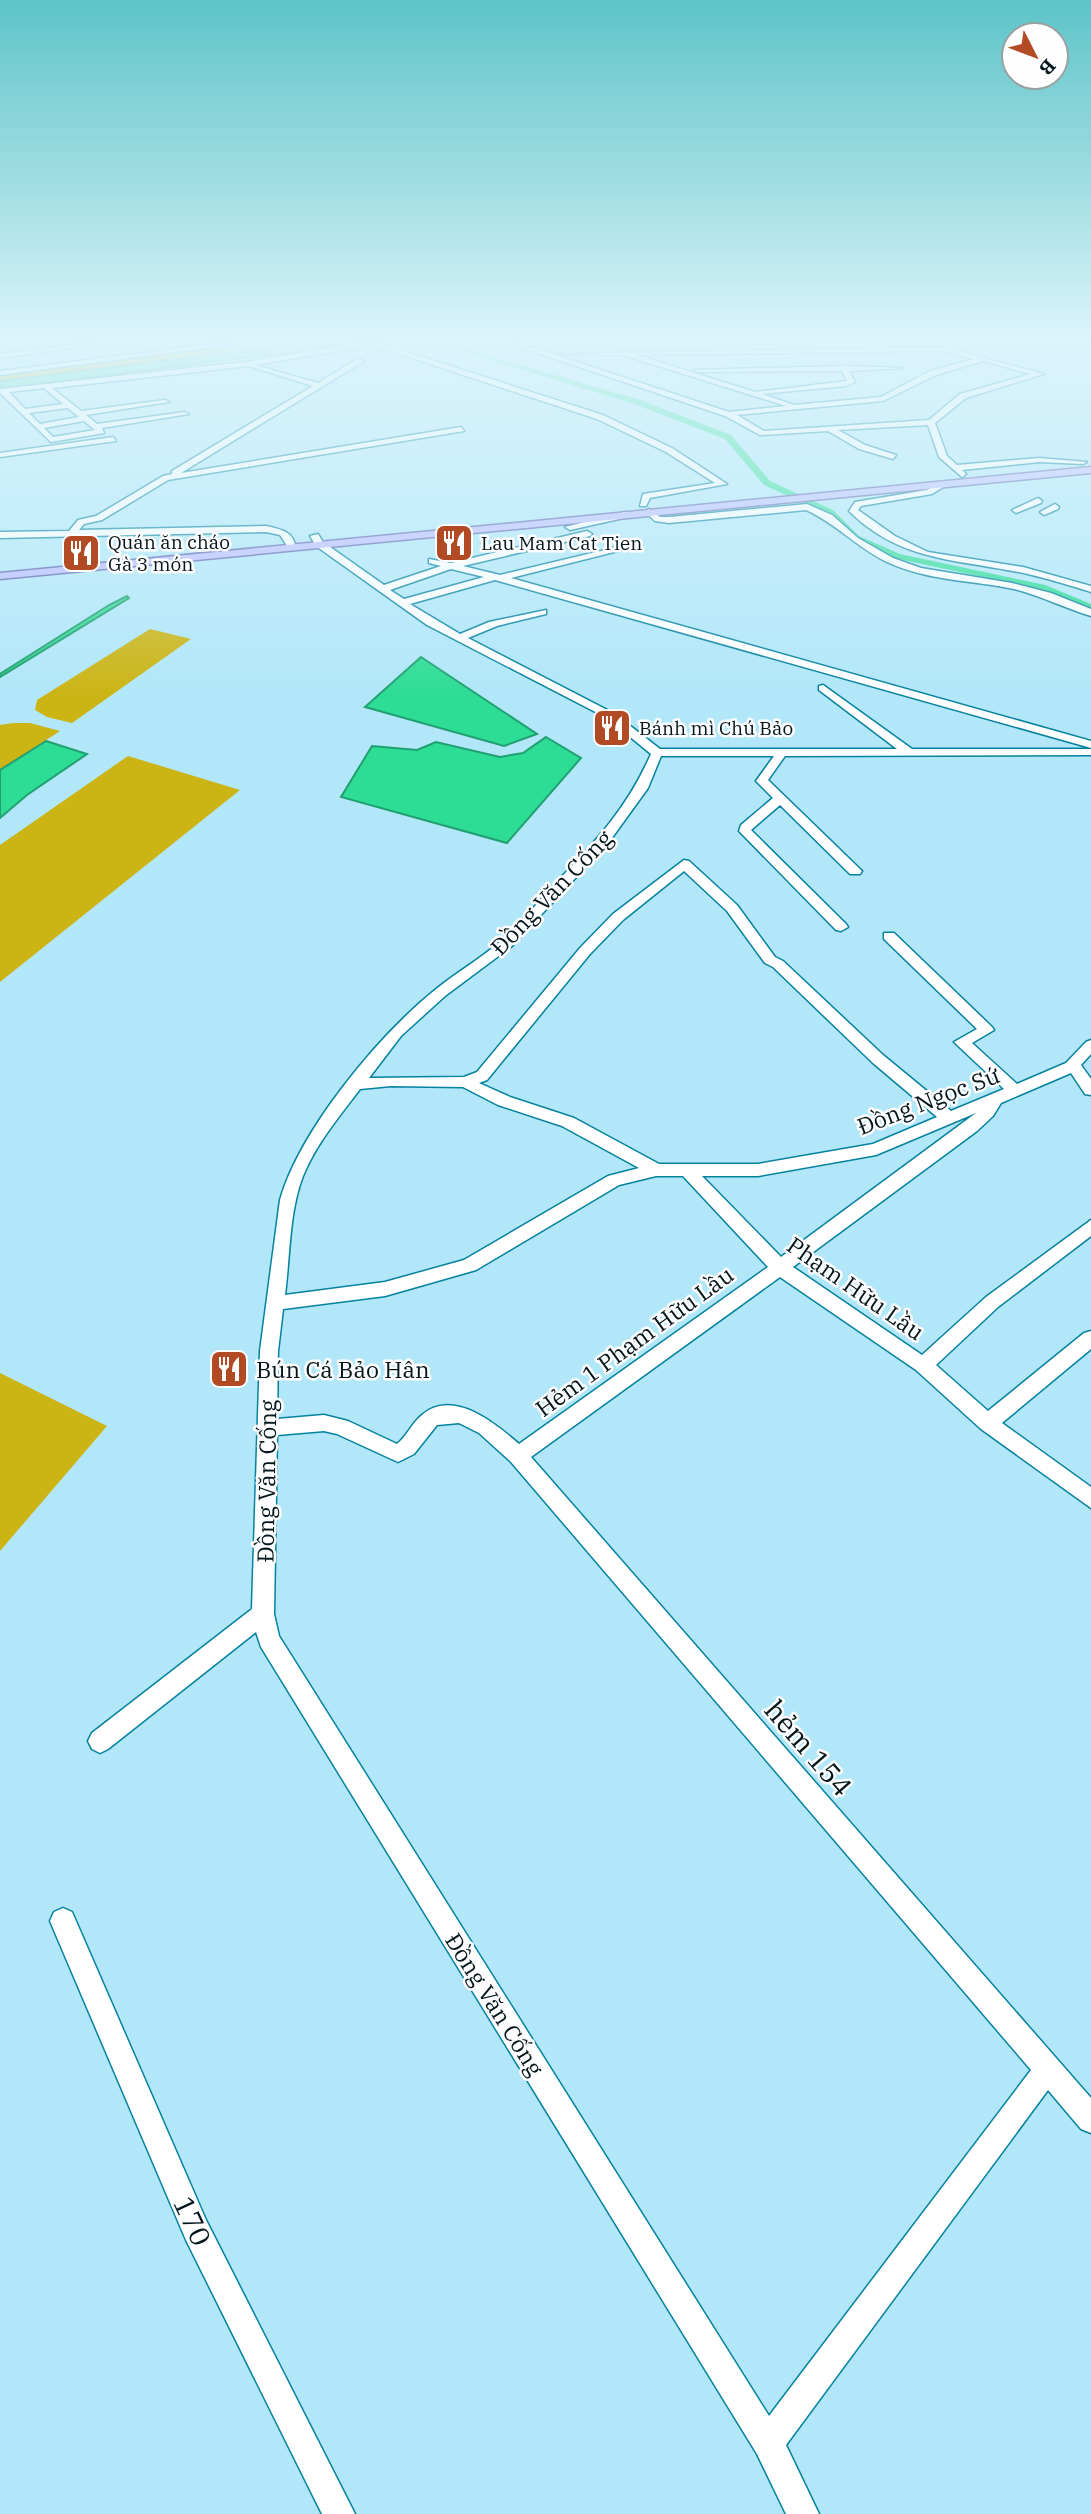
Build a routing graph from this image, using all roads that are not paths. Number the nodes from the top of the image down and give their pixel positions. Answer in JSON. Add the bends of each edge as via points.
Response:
{"nodes":[{"id":1,"x":194,"y":461,"type":"edge"},
{"id":2,"x":266,"y":461,"type":"edge"},
{"id":3,"x":686,"y":461,"type":"edge"},
{"id":4,"x":948,"y":461,"type":"edge"},
{"id":5,"x":1088,"y":465,"type":"edge"},
{"id":6,"x":958,"y":471,"type":"junction"},
{"id":7,"x":166,"y":478,"type":"junction"},
{"id":8,"x":944,"y":484,"type":"junction"},
{"id":9,"x":1038,"y":501,"type":"dead end"},
{"id":10,"x":1055,"y":507,"type":"dead end"},
{"id":11,"x":646,"y":508,"type":"junction"},
{"id":12,"x":1016,"y":510,"type":"dead end"},
{"id":13,"x":1044,"y":512,"type":"dead end"},
{"id":14,"x":627,"y":515,"type":"junction"},
{"id":15,"x":73,"y":532,"type":"junction"},
{"id":16,"x":587,"y":534,"type":"dead end"},
{"id":17,"x":0,"y":535,"type":"edge"},
{"id":18,"x":524,"y":537,"type":"dead end"},
{"id":19,"x":317,"y":540,"type":"junction"},
{"id":20,"x":291,"y":543,"type":"junction"},
{"id":21,"x":635,"y":544,"type":"dead end"},
{"id":22,"x":452,"y":554,"type":"dead end"},
{"id":23,"x":0,"y":565,"type":"edge"},
{"id":24,"x":450,"y":566,"type":"junction"},
{"id":25,"x":0,"y":576,"type":"edge"},
{"id":26,"x":496,"y":578,"type":"junction"},
{"id":27,"x":383,"y":589,"type":"junction"},
{"id":28,"x":1091,"y":589,"type":"edge"},
{"id":29,"x":401,"y":603,"type":"junction"},
{"id":30,"x":542,"y":612,"type":"dead end"},
{"id":31,"x":1091,"y":613,"type":"edge"},
{"id":32,"x":460,"y":638,"type":"junction"},
{"id":33,"x":823,"y":688,"type":"dead end"},
{"id":34,"x":1091,"y":745,"type":"edge"},
{"id":35,"x":1091,"y":752,"type":"edge"},
{"id":36,"x":657,"y":753,"type":"junction"},
{"id":37,"x":911,"y":753,"type":"junction"},
{"id":38,"x":781,"y":754,"type":"junction"},
{"id":39,"x":779,"y":799,"type":"junction"},
{"id":40,"x":855,"y":871,"type":"dead end"},
{"id":41,"x":841,"y":927,"type":"dead end"},
{"id":42,"x":889,"y":936,"type":"dead end"},
{"id":43,"x":1091,"y":1045,"type":"edge"},
{"id":44,"x":1073,"y":1065,"type":"junction"},
{"id":45,"x":465,"y":1082,"type":"junction"},
{"id":46,"x":354,"y":1085,"type":"junction"},
{"id":47,"x":1015,"y":1090,"type":"junction"},
{"id":48,"x":1091,"y":1090,"type":"edge"},
{"id":49,"x":996,"y":1098,"type":"junction"},
{"id":50,"x":949,"y":1118,"type":"junction"},
{"id":51,"x":685,"y":1168,"type":"junction"},
{"id":52,"x":656,"y":1170,"type":"junction"},
{"id":53,"x":1091,"y":1226,"type":"edge"},
{"id":54,"x":779,"y":1267,"type":"junction"},
{"id":55,"x":275,"y":1303,"type":"junction"},
{"id":56,"x":1091,"y":1338,"type":"edge"},
{"id":57,"x":923,"y":1365,"type":"junction"},
{"id":58,"x":988,"y":1423,"type":"junction"},
{"id":59,"x":267,"y":1428,"type":"junction"},
{"id":60,"x":518,"y":1456,"type":"junction"},
{"id":61,"x":1091,"y":1499,"type":"edge"},
{"id":62,"x":263,"y":1614,"type":"junction"},
{"id":63,"x":100,"y":1741,"type":"dead end"},
{"id":64,"x":63,"y":1921,"type":"dead end"},
{"id":65,"x":1047,"y":2070,"type":"junction"},
{"id":66,"x":1091,"y":2119,"type":"edge"},
{"id":67,"x":768,"y":2443,"type":"junction"},
{"id":68,"x":339,"y":2514,"type":"edge"},
{"id":69,"x":803,"y":2514,"type":"edge"}],
"edges":[{"from":1,"to":7,"type":"street"},
{"from":2,"to":7,"type":"street"},
{"from":3,"to":11,"type":"street","via":[[723,484],[646,496]]},
{"from":4,"to":6,"type":"street"},
{"from":5,"to":6,"type":"main road"},
{"from":5,"to":8,"type":"main road"},
{"from":6,"to":11,"type":"main road"},
{"from":7,"to":15,"type":"street","via":[[99,518],[81,522]]},
{"from":8,"to":11,"type":"main road"},
{"from":8,"to":28,"type":"street","via":[[929,492],[858,504],[853,511],[873,528],[917,551]]},
{"from":9,"to":12,"type":"street"},
{"from":10,"to":13,"type":"street"},
{"from":11,"to":14,"type":"main road"},
{"from":11,"to":19,"type":"main road"},
{"from":11,"to":31,"type":"street","via":[[658,519],[669,520],[807,507],[890,560],[919,571],[1012,586]]},
{"from":14,"to":18,"type":"street"},
{"from":14,"to":19,"type":"main road"},
{"from":15,"to":17,"type":"street"},
{"from":15,"to":20,"type":"street","via":[[230,528],[266,530]]},
{"from":16,"to":24,"type":"street"},
{"from":19,"to":20,"type":"main road"},
{"from":19,"to":27,"type":"street"},
{"from":20,"to":23,"type":"main road"},
{"from":20,"to":25,"type":"main road"},
{"from":21,"to":26,"type":"street"},
{"from":22,"to":24,"type":"street","via":[[432,561]]},
{"from":24,"to":26,"type":"street"},
{"from":24,"to":27,"type":"street"},
{"from":26,"to":29,"type":"street"},
{"from":26,"to":34,"type":"street"},
{"from":27,"to":29,"type":"street"},
{"from":29,"to":32,"type":"street"},
{"from":30,"to":32,"type":"street"},
{"from":32,"to":36,"type":"street","via":[[611,716]]},
{"from":33,"to":37,"type":"street"},
{"from":35,"to":37,"type":"street"},
{"from":36,"to":38,"type":"street"},
{"from":36,"to":46,"type":"street","name":"Đồng Văn Cống","via":[[642,788],[606,839],[507,943],[418,1012]]},
{"from":37,"to":38,"type":"street"},
{"from":38,"to":39,"type":"street","via":[[761,781]]},
{"from":39,"to":40,"type":"street"},
{"from":39,"to":41,"type":"street","via":[[745,831]]},
{"from":42,"to":47,"type":"street","via":[[988,1030],[962,1042]]},
{"from":43,"to":44,"type":"street","name":"Đồng Ngọc Sứ"},
{"from":44,"to":47,"type":"street","name":"Đồng Ngọc Sứ"},
{"from":44,"to":48,"type":"street"},
{"from":45,"to":46,"type":"street"},
{"from":45,"to":50,"type":"street","via":[[482,1076],[495,1063],[618,917],[684,864],[732,908],[770,960]]},
{"from":45,"to":52,"type":"street","via":[[568,1122]]},
{"from":46,"to":55,"type":"street","name":"Đồng Văn Cống","via":[[319,1132],[295,1175]]},
{"from":47,"to":49,"type":"street","name":"Đồng Ngọc Sứ"},
{"from":49,"to":50,"type":"street","name":"Đồng Ngọc Sứ"},
{"from":49,"to":54,"type":"street","name":"Hẻm 1 Phạm Hữu Lầu","via":[[971,1127]]},
{"from":50,"to":51,"type":"street","name":"Đồng Ngọc Sứ","via":[[876,1149],[758,1170]]},
{"from":51,"to":52,"type":"street"},
{"from":51,"to":54,"type":"street","name":"Phạm Hữu Lầu"},
{"from":52,"to":55,"type":"street","via":[[614,1180],[470,1265],[385,1289]]},
{"from":53,"to":57,"type":"street","via":[[992,1302]]},
{"from":54,"to":57,"type":"street","name":"Phạm Hữu Lầu"},
{"from":54,"to":60,"type":"street","name":"Hẻm 1 Phạm Hữu Lầu"},
{"from":55,"to":59,"type":"street","name":"Đồng Văn Cống"},
{"from":56,"to":58,"type":"street"},
{"from":57,"to":58,"type":"street","name":"Phạm Hữu Lầu"},
{"from":58,"to":61,"type":"street","name":"Phạm Hữu Lầu"},
{"from":59,"to":60,"type":"street","name":"hẻm 154","via":[[324,1423],[398,1454],[428,1420],[452,1414],[477,1420]]},
{"from":59,"to":62,"type":"street","name":"Đồng Văn Cống"},
{"from":60,"to":65,"type":"street","name":"hẻm 154"},
{"from":62,"to":63,"type":"street"},
{"from":62,"to":67,"type":"street","name":"Đồng Văn Cống","via":[[269,1640]]},
{"from":64,"to":68,"type":"street","name":"170","via":[[196,2230]]},
{"from":65,"to":66,"type":"street","name":"hẻm 154"},
{"from":65,"to":67,"type":"street"},
{"from":67,"to":69,"type":"street","name":"Đồng Văn Cống"}]}
